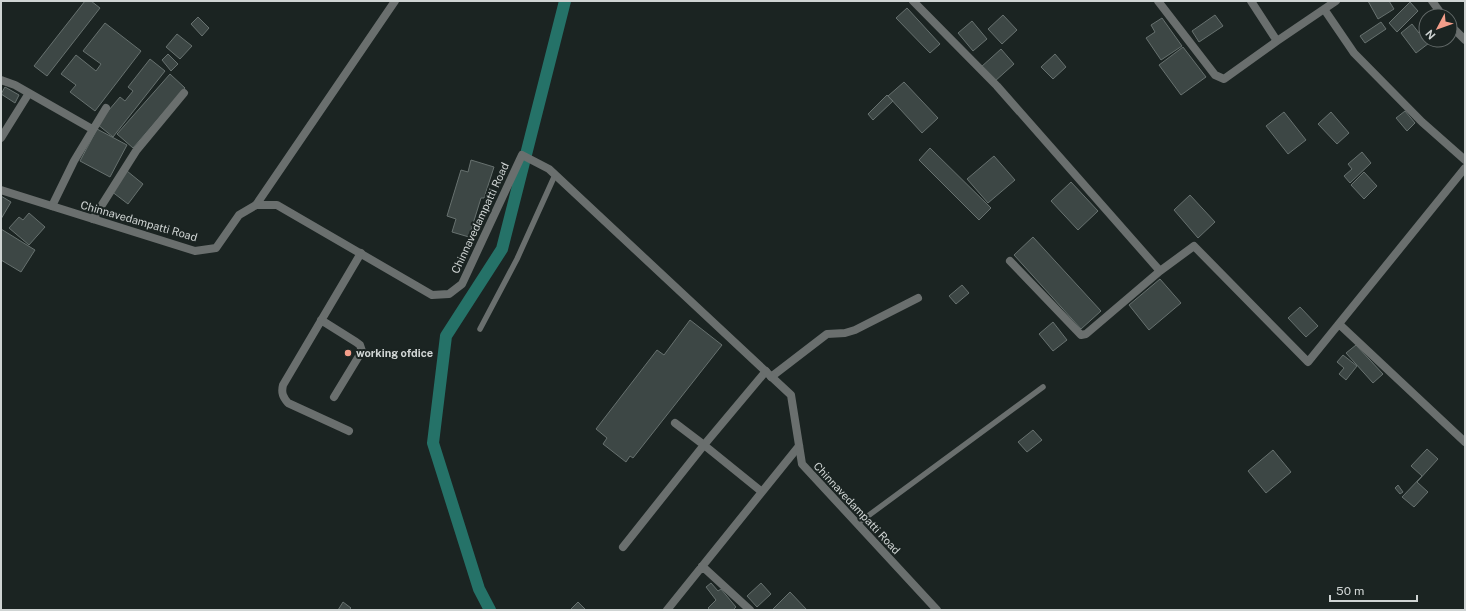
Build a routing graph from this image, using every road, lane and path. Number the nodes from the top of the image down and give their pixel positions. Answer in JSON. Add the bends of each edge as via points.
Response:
{"nodes":[{"id":1,"x":395,"y":1,"type":"edge"},
{"id":2,"x":913,"y":1,"type":"edge"},
{"id":3,"x":1158,"y":1,"type":"edge"},
{"id":4,"x":1251,"y":1,"type":"edge"},
{"id":5,"x":1336,"y":1,"type":"edge"},
{"id":6,"x":1324,"y":9,"type":"junction"},
{"id":7,"x":1278,"y":41,"type":"junction"},
{"id":8,"x":1,"y":80,"type":"edge"},
{"id":9,"x":29,"y":93,"type":"junction"},
{"id":10,"x":184,"y":93,"type":"dead end"},
{"id":11,"x":106,"y":108,"type":"dead end"},
{"id":12,"x":92,"y":129,"type":"junction"},
{"id":13,"x":1,"y":138,"type":"edge"},
{"id":14,"x":1465,"y":160,"type":"edge"},
{"id":15,"x":1465,"y":168,"type":"edge"},
{"id":16,"x":552,"y":172,"type":"junction"},
{"id":17,"x":1,"y":190,"type":"edge"},
{"id":18,"x":256,"y":205,"type":"junction"},
{"id":19,"x":52,"y":206,"type":"junction"},
{"id":20,"x":93,"y":219,"type":"junction"},
{"id":21,"x":361,"y":254,"type":"junction"},
{"id":22,"x":1010,"y":261,"type":"dead end"},
{"id":23,"x":1160,"y":271,"type":"junction"},
{"id":24,"x":918,"y":298,"type":"dead end"},
{"id":25,"x":321,"y":320,"type":"junction"},
{"id":26,"x":1339,"y":324,"type":"junction"},
{"id":27,"x":480,"y":329,"type":"dead end"},
{"id":28,"x":769,"y":374,"type":"junction"},
{"id":29,"x":1043,"y":387,"type":"dead end"},
{"id":30,"x":334,"y":397,"type":"dead end"},
{"id":31,"x":675,"y":423,"type":"dead end"},
{"id":32,"x":348,"y":432,"type":"dead end"},
{"id":33,"x":1465,"y":442,"type":"edge"},
{"id":34,"x":704,"y":445,"type":"junction"},
{"id":35,"x":799,"y":446,"type":"junction"},
{"id":36,"x":762,"y":492,"type":"junction"},
{"id":37,"x":857,"y":524,"type":"junction"},
{"id":38,"x":623,"y":547,"type":"dead end"},
{"id":39,"x":702,"y":566,"type":"junction"},
{"id":40,"x":667,"y":610,"type":"edge"},
{"id":41,"x":750,"y":610,"type":"edge"},
{"id":42,"x":937,"y":610,"type":"edge"}],
"edges":[{"from":1,"to":18,"type":"street"},
{"from":2,"to":23,"type":"street","via":[[996,86]]},
{"from":3,"to":7,"type":"street","via":[[1215,75],[1224,79]]},
{"from":4,"to":7,"type":"street"},
{"from":5,"to":6,"type":"street"},
{"from":6,"to":7,"type":"street"},
{"from":6,"to":14,"type":"street","via":[[1354,53],[1422,122]]},
{"from":8,"to":9,"type":"street"},
{"from":9,"to":12,"type":"street"},
{"from":9,"to":13,"type":"street"},
{"from":10,"to":20,"type":"street","via":[[136,151]]},
{"from":11,"to":12,"type":"street"},
{"from":12,"to":19,"type":"street"},
{"from":15,"to":26,"type":"street"},
{"from":16,"to":21,"type":"street","name":"Chinnavedampatti Road","via":[[522,155],[462,284],[449,294],[432,295]]},
{"from":16,"to":27,"type":"lane","via":[[517,259]]},
{"from":16,"to":28,"type":"street","name":"Chinnavedampatti Road"},
{"from":17,"to":19,"type":"street","name":"Chinnavedampatti Road"},
{"from":18,"to":20,"type":"street","name":"Chinnavedampatti Road","via":[[239,215],[216,248],[195,251]]},
{"from":18,"to":21,"type":"street","name":"Chinnavedampatti Road","via":[[277,205]]},
{"from":19,"to":20,"type":"street","name":"Chinnavedampatti Road"},
{"from":21,"to":25,"type":"street"},
{"from":22,"to":23,"type":"street","via":[[1081,335],[1086,334]]},
{"from":23,"to":26,"type":"street","via":[[1194,246],[1308,362]]},
{"from":24,"to":28,"type":"street","via":[[855,330],[827,334]]},
{"from":25,"to":30,"type":"street","via":[[360,345],[362,351]]},
{"from":25,"to":32,"type":"street","via":[[281,390],[288,403]]},
{"from":26,"to":33,"type":"street"},
{"from":28,"to":34,"type":"street"},
{"from":28,"to":35,"type":"street","name":"Chinnavedampatti Road","via":[[791,395]]},
{"from":29,"to":37,"type":"lane"},
{"from":31,"to":34,"type":"street"},
{"from":34,"to":36,"type":"street"},
{"from":34,"to":38,"type":"street"},
{"from":35,"to":36,"type":"street"},
{"from":35,"to":37,"type":"street","name":"Chinnavedampatti Road","via":[[802,464]]},
{"from":36,"to":39,"type":"street"},
{"from":37,"to":42,"type":"street","name":"Chinnavedampatti Road"},
{"from":39,"to":40,"type":"street"},
{"from":39,"to":41,"type":"street"}]}
